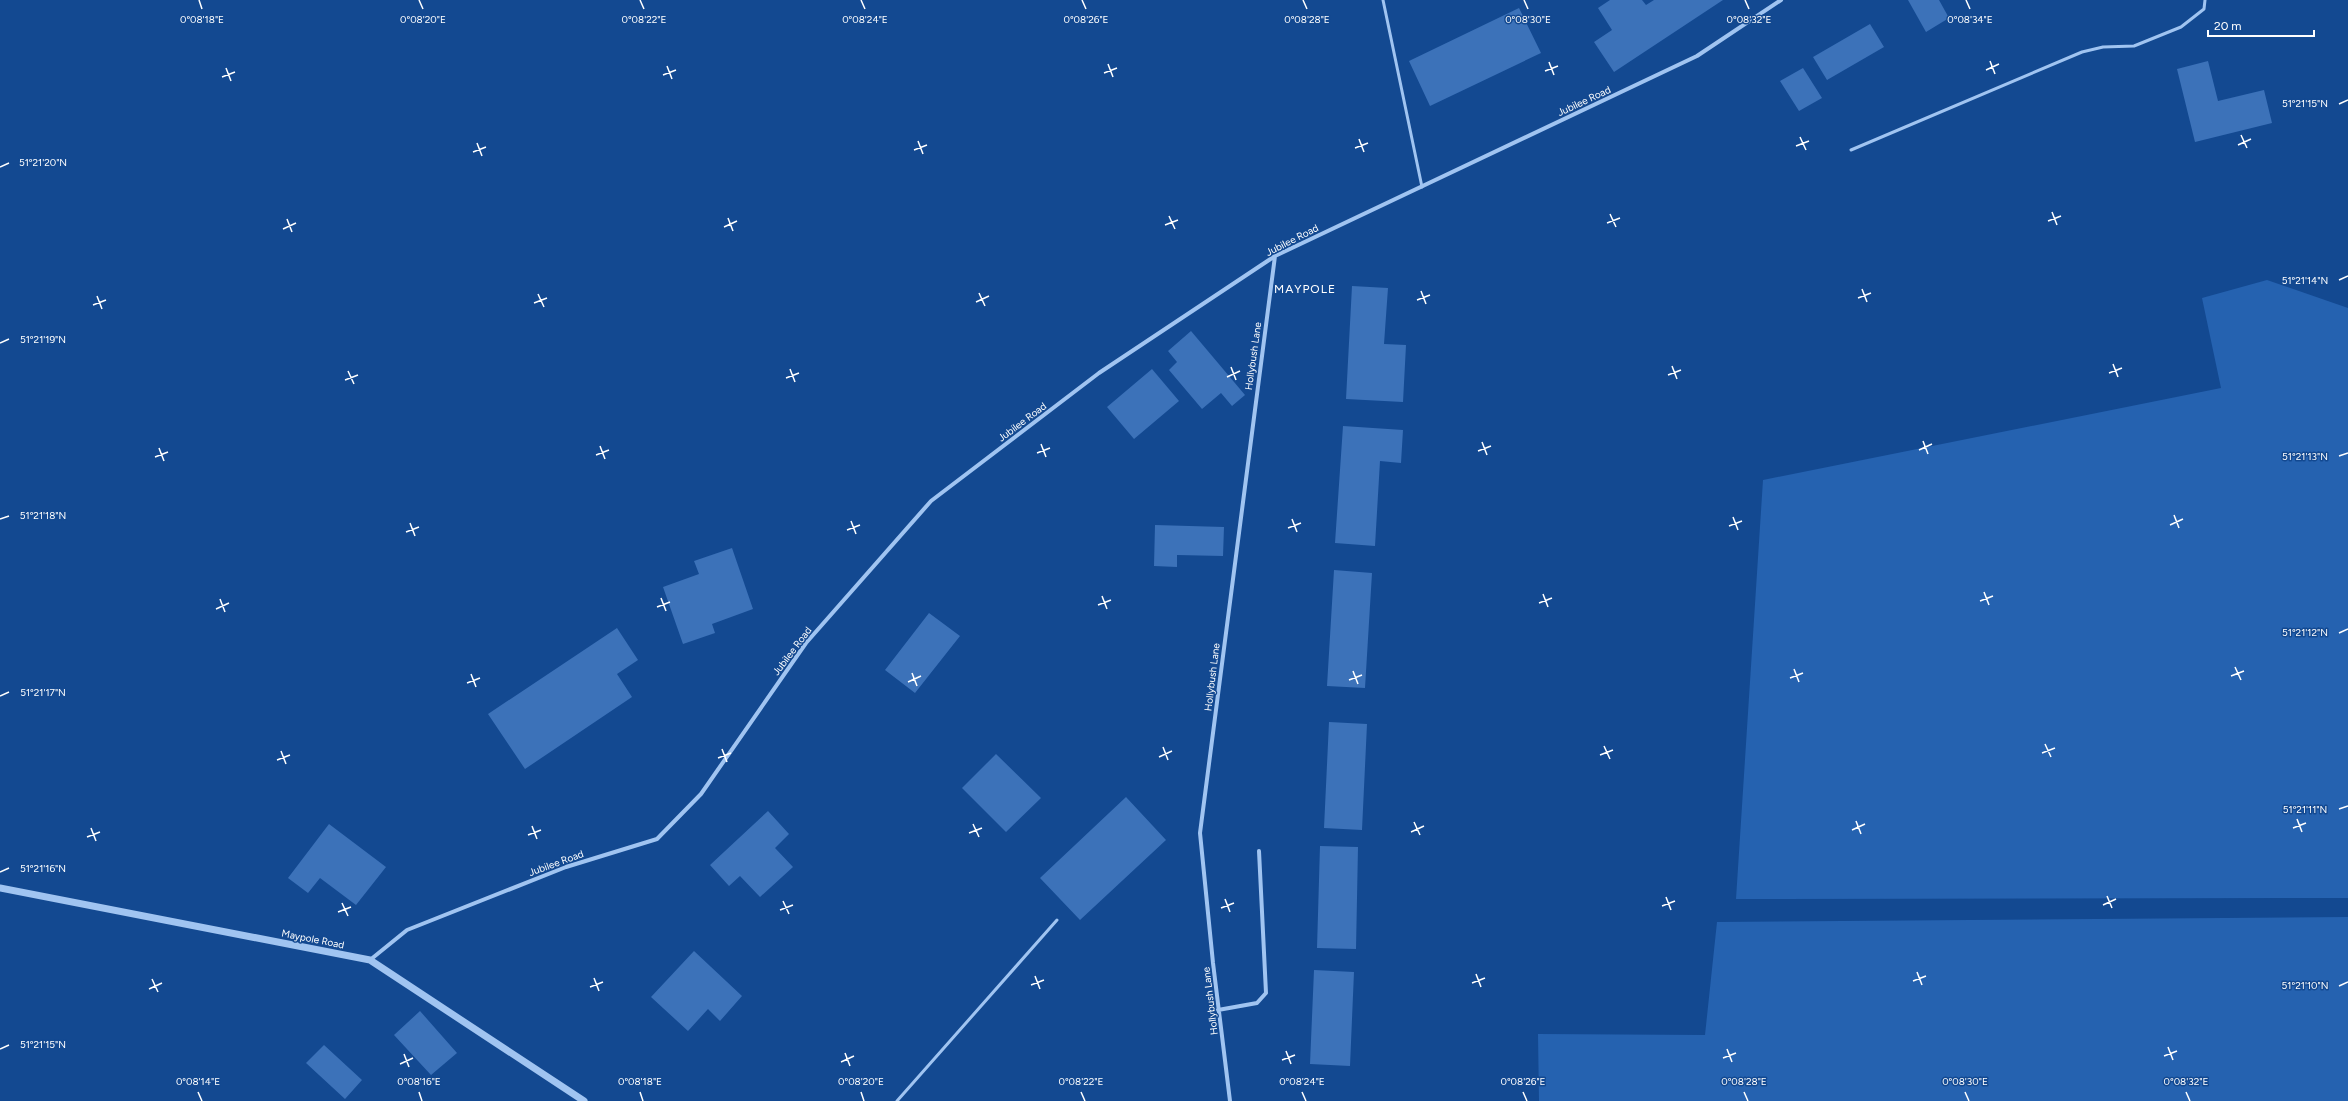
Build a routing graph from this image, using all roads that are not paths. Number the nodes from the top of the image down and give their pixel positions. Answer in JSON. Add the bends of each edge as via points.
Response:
{"nodes":[{"id":1,"x":1383,"y":0,"type":"edge"},
{"id":2,"x":1782,"y":0,"type":"edge"},
{"id":3,"x":2204,"y":0,"type":"edge"},
{"id":4,"x":1851,"y":150,"type":"dead end"},
{"id":5,"x":1422,"y":187,"type":"junction"},
{"id":6,"x":1275,"y":256,"type":"junction"},
{"id":7,"x":1259,"y":851,"type":"dead end"},
{"id":8,"x":0,"y":888,"type":"edge"},
{"id":9,"x":1057,"y":920,"type":"dead end"},
{"id":10,"x":370,"y":960,"type":"junction"},
{"id":11,"x":1218,"y":1010,"type":"junction"},
{"id":12,"x":584,"y":1101,"type":"edge"},
{"id":13,"x":897,"y":1101,"type":"edge"},
{"id":14,"x":1230,"y":1101,"type":"edge"}],
"edges":[{"from":1,"to":5,"type":"lane"},
{"from":2,"to":5,"type":"street","name":"Jubilee Road","via":[[1697,56]]},
{"from":3,"to":4,"type":"lane","via":[[2204,9],[2181,27],[2134,46],[2103,47],[2082,52]]},
{"from":5,"to":6,"type":"street","name":"Jubilee Road"},
{"from":6,"to":10,"type":"street","name":"Jubilee Road","via":[[1099,373],[931,501],[806,643],[701,794],[657,839],[566,866],[407,930]]},
{"from":6,"to":11,"type":"street","name":"Hollybush Lane","via":[[1200,833]]},
{"from":7,"to":11,"type":"street","via":[[1266,993],[1257,1003]]},
{"from":8,"to":10,"type":"street","name":"Maypole Road"},
{"from":9,"to":13,"type":"lane"},
{"from":10,"to":12,"type":"street","name":"Maypole Road"},
{"from":11,"to":14,"type":"street","name":"Hollybush Lane"}]}
